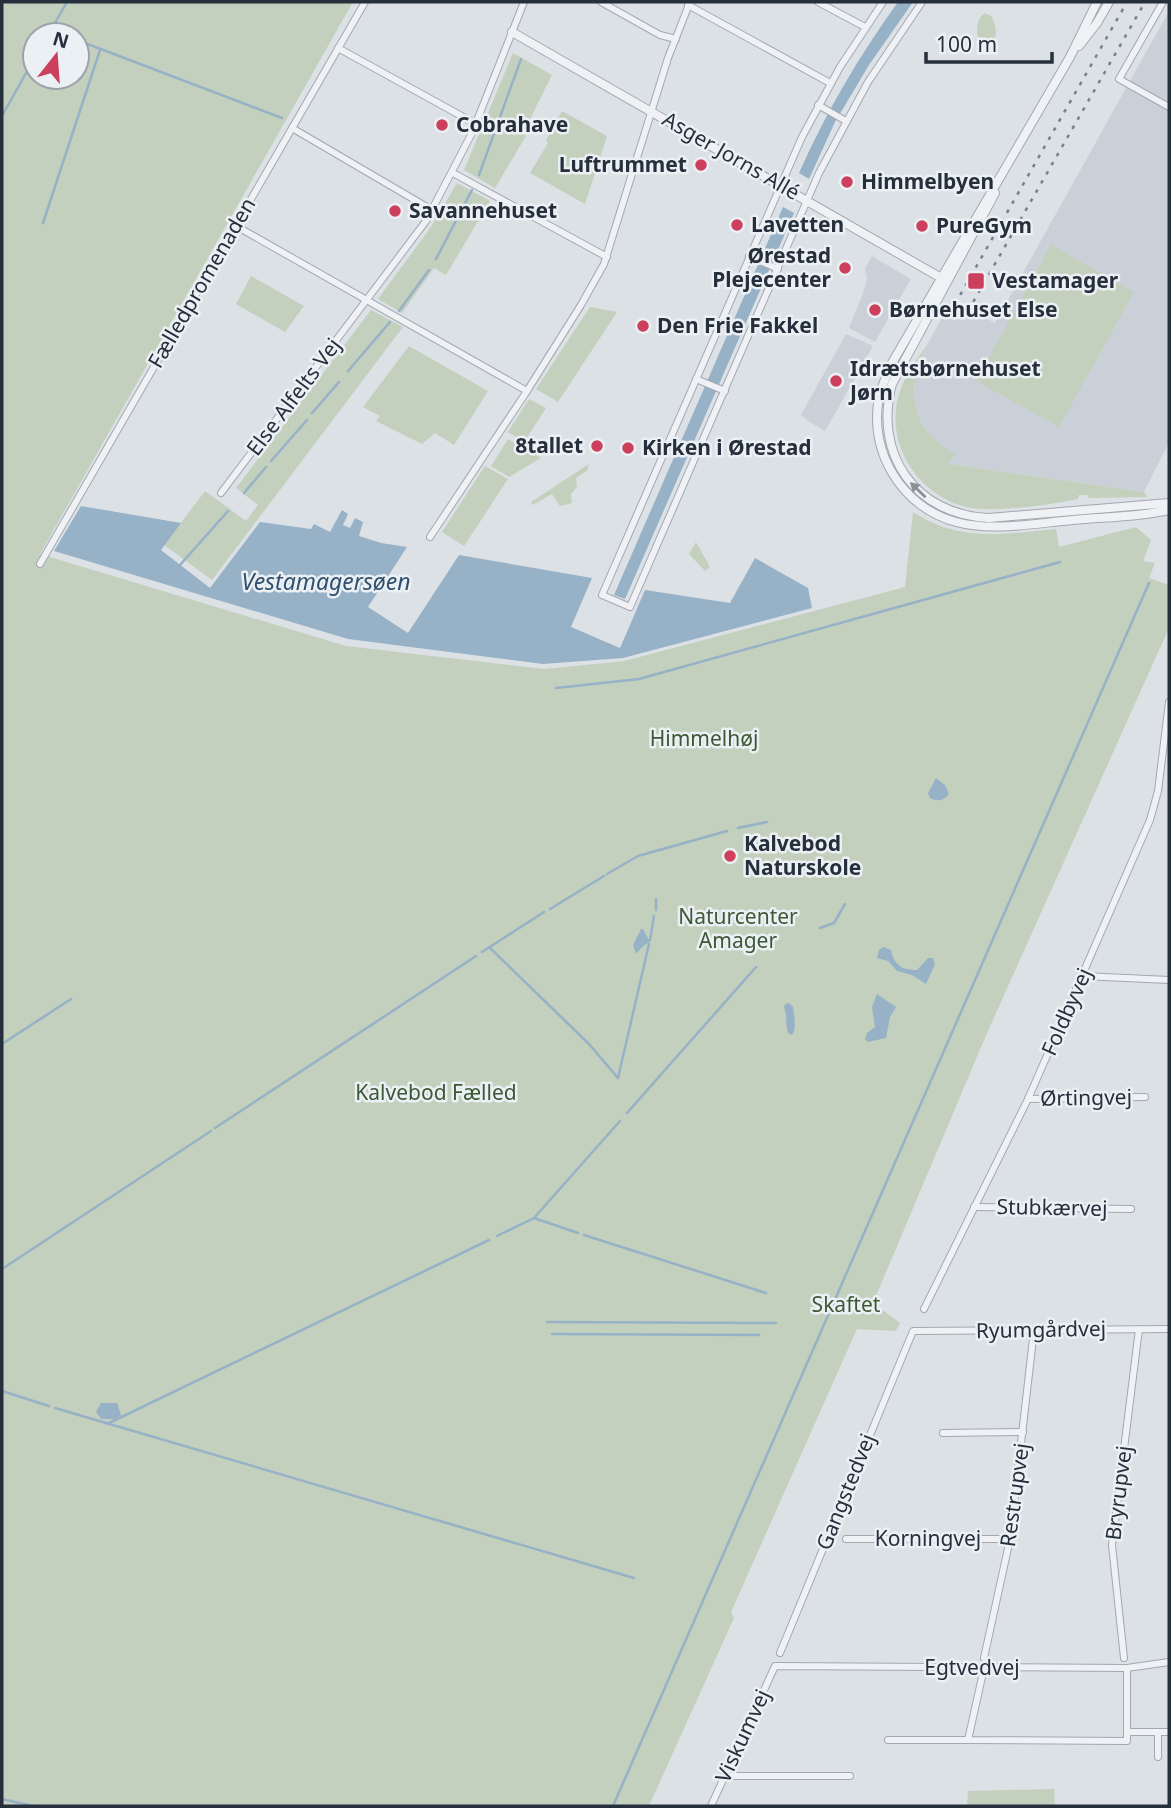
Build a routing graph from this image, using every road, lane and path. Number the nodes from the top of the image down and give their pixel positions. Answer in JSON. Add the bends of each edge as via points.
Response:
{"nodes":[{"id":1,"x":365,"y":2,"type":"edge"},
{"id":2,"x":524,"y":2,"type":"edge"},
{"id":3,"x":601,"y":2,"type":"edge"},
{"id":4,"x":818,"y":2,"type":"edge"},
{"id":5,"x":883,"y":2,"type":"edge"},
{"id":6,"x":922,"y":2,"type":"edge"},
{"id":7,"x":1097,"y":2,"type":"edge"},
{"id":8,"x":1109,"y":2,"type":"edge"},
{"id":9,"x":1163,"y":2,"type":"edge"},
{"id":10,"x":689,"y":3,"type":"edge"},
{"id":11,"x":865,"y":27,"type":"junction"},
{"id":12,"x":512,"y":32,"type":"junction"},
{"id":13,"x":676,"y":38,"type":"junction"},
{"id":14,"x":338,"y":48,"type":"junction"},
{"id":15,"x":1070,"y":57,"type":"junction"},
{"id":16,"x":830,"y":83,"type":"junction"},
{"id":17,"x":818,"y":105,"type":"junction"},
{"id":18,"x":1169,"y":107,"type":"edge"},
{"id":19,"x":652,"y":111,"type":"junction"},
{"id":20,"x":843,"y":119,"type":"junction"},
{"id":21,"x":476,"y":124,"type":"junction"},
{"id":22,"x":292,"y":128,"type":"junction"},
{"id":23,"x":453,"y":173,"type":"junction"},
{"id":24,"x":780,"y":184,"type":"junction"},
{"id":25,"x":807,"y":200,"type":"junction"},
{"id":26,"x":432,"y":210,"type":"junction"},
{"id":27,"x":236,"y":226,"type":"junction"},
{"id":28,"x":749,"y":256,"type":"junction"},
{"id":29,"x":607,"y":257,"type":"junction"},
{"id":30,"x":778,"y":269,"type":"junction"},
{"id":31,"x":945,"y":280,"type":"junction"},
{"id":32,"x":367,"y":301,"type":"junction"},
{"id":33,"x":696,"y":379,"type":"junction"},
{"id":34,"x":723,"y":390,"type":"junction"},
{"id":35,"x":527,"y":391,"type":"junction"},
{"id":36,"x":221,"y":493,"type":"dead end"},
{"id":37,"x":1169,"y":503,"type":"edge"},
{"id":38,"x":1148,"y":509,"type":"junction"},
{"id":39,"x":1169,"y":510,"type":"edge"},
{"id":40,"x":430,"y":537,"type":"dead end"},
{"id":41,"x":40,"y":564,"type":"dead end"},
{"id":42,"x":1169,"y":702,"type":"edge"},
{"id":43,"x":1083,"y":976,"type":"junction"},
{"id":44,"x":1169,"y":980,"type":"edge"},
{"id":45,"x":1144,"y":1097,"type":"dead end"},
{"id":46,"x":1028,"y":1099,"type":"junction"},
{"id":47,"x":974,"y":1207,"type":"junction"},
{"id":48,"x":1131,"y":1209,"type":"dead end"},
{"id":49,"x":924,"y":1309,"type":"dead end"},
{"id":50,"x":1139,"y":1329,"type":"junction"},
{"id":51,"x":1169,"y":1329,"type":"edge"},
{"id":52,"x":1034,"y":1330,"type":"junction"},
{"id":53,"x":913,"y":1331,"type":"joint"},
{"id":54,"x":1023,"y":1432,"type":"junction"},
{"id":55,"x":943,"y":1433,"type":"dead end"},
{"id":56,"x":846,"y":1539,"type":"dead end"},
{"id":57,"x":1010,"y":1539,"type":"junction"},
{"id":58,"x":780,"y":1653,"type":"dead end"},
{"id":59,"x":984,"y":1658,"type":"dead end"},
{"id":60,"x":1124,"y":1658,"type":"dead end"},
{"id":61,"x":1169,"y":1662,"type":"edge"},
{"id":62,"x":775,"y":1666,"type":"joint"},
{"id":63,"x":985,"y":1668,"type":"junction"},
{"id":64,"x":1127,"y":1668,"type":"junction"},
{"id":65,"x":1127,"y":1732,"type":"junction"},
{"id":66,"x":1158,"y":1732,"type":"junction"},
{"id":67,"x":1169,"y":1732,"type":"edge"},
{"id":68,"x":888,"y":1740,"type":"dead end"},
{"id":69,"x":968,"y":1741,"type":"junction"},
{"id":70,"x":1157,"y":1757,"type":"dead end"},
{"id":71,"x":724,"y":1776,"type":"junction"},
{"id":72,"x":850,"y":1776,"type":"dead end"},
{"id":73,"x":711,"y":1806,"type":"edge"}],
"edges":[{"from":1,"to":14,"type":"street","name":"Fælledpromenaden"},
{"from":2,"to":12,"type":"street","name":"Else Alfelts Vej"},
{"from":3,"to":13,"type":"street","via":[[660,35]]},
{"from":4,"to":11,"type":"street"},
{"from":5,"to":11,"type":"street"},
{"from":6,"to":20,"type":"street"},
{"from":7,"to":15,"type":"street"},
{"from":8,"to":15,"type":"street"},
{"from":9,"to":18,"type":"street","via":[[1119,79]]},
{"from":10,"to":13,"type":"street"},
{"from":10,"to":16,"type":"street"},
{"from":11,"to":16,"type":"street"},
{"from":12,"to":19,"type":"street","name":"Asger Jorns Allé"},
{"from":12,"to":21,"type":"street","name":"Else Alfelts Vej"},
{"from":13,"to":19,"type":"street"},
{"from":14,"to":21,"type":"street"},
{"from":14,"to":22,"type":"street","name":"Fælledpromenaden"},
{"from":15,"to":31,"type":"street","via":[[985,201]]},
{"from":16,"to":17,"type":"street"},
{"from":17,"to":20,"type":"street"},
{"from":17,"to":24,"type":"street"},
{"from":19,"to":24,"type":"street","name":"Asger Jorns Allé"},
{"from":19,"to":29,"type":"street"},
{"from":20,"to":25,"type":"street"},
{"from":21,"to":23,"type":"street","name":"Else Alfelts Vej"},
{"from":22,"to":26,"type":"street"},
{"from":22,"to":27,"type":"street","name":"Fælledpromenaden"},
{"from":23,"to":26,"type":"street","name":"Else Alfelts Vej"},
{"from":23,"to":29,"type":"street"},
{"from":24,"to":25,"type":"street","name":"Asger Jorns Allé"},
{"from":24,"to":28,"type":"street"},
{"from":25,"to":30,"type":"street"},
{"from":25,"to":31,"type":"street","name":"Asger Jorns Allé"},
{"from":26,"to":32,"type":"street","name":"Else Alfelts Vej"},
{"from":27,"to":32,"type":"street"},
{"from":27,"to":41,"type":"street","name":"Fælledpromenaden"},
{"from":28,"to":30,"type":"street"},
{"from":28,"to":33,"type":"street"},
{"from":29,"to":35,"type":"street"},
{"from":30,"to":34,"type":"street"},
{"from":31,"to":38,"type":"street","via":[[892,362],[879,398],[883,453],[905,490],[939,516],[972,526]]},
{"from":32,"to":35,"type":"street"},
{"from":32,"to":36,"type":"street","name":"Else Alfelts Vej"},
{"from":33,"to":34,"type":"street"},
{"from":33,"to":34,"type":"street","via":[[602,595],[629,607]]},
{"from":35,"to":40,"type":"street"},
{"from":37,"to":38,"type":"street"},
{"from":38,"to":39,"type":"street"},
{"from":42,"to":43,"type":"street","name":"Foldbyvej","via":[[1150,820]]},
{"from":43,"to":44,"type":"street"},
{"from":43,"to":46,"type":"street","name":"Foldbyvej"},
{"from":45,"to":46,"type":"street","name":"Ørtingvej"},
{"from":46,"to":47,"type":"street","name":"Foldbyvej"},
{"from":47,"to":48,"type":"street","name":"Stubkærvej"},
{"from":47,"to":49,"type":"street","name":"Foldbyvej"},
{"from":50,"to":51,"type":"street","name":"Ryumgårdvej"},
{"from":50,"to":52,"type":"street","name":"Ryumgårdvej"},
{"from":50,"to":60,"type":"street","name":"Bryrupvej","via":[[1112,1545]]},
{"from":52,"to":53,"type":"street","name":"Ryumgårdvej"},
{"from":52,"to":54,"type":"street","name":"Restrupvej"},
{"from":53,"to":58,"type":"street","name":"Gangstedvej"},
{"from":54,"to":55,"type":"street"},
{"from":54,"to":57,"type":"street","name":"Restrupvej"},
{"from":56,"to":57,"type":"street","name":"Korningvej"},
{"from":57,"to":59,"type":"street","name":"Restrupvej"},
{"from":61,"to":64,"type":"street","name":"Egtvedvej"},
{"from":62,"to":63,"type":"street","name":"Egtvedvej"},
{"from":62,"to":71,"type":"street","name":"Viskumvej"},
{"from":63,"to":64,"type":"street","name":"Egtvedvej"},
{"from":63,"to":69,"type":"street"},
{"from":64,"to":65,"type":"street"},
{"from":65,"to":66,"type":"street"},
{"from":65,"to":69,"type":"street","via":[[1127,1741]]},
{"from":66,"to":67,"type":"street"},
{"from":66,"to":70,"type":"street"},
{"from":68,"to":69,"type":"street"},
{"from":71,"to":72,"type":"street"},
{"from":71,"to":73,"type":"street","name":"Viskumvej"}]}
